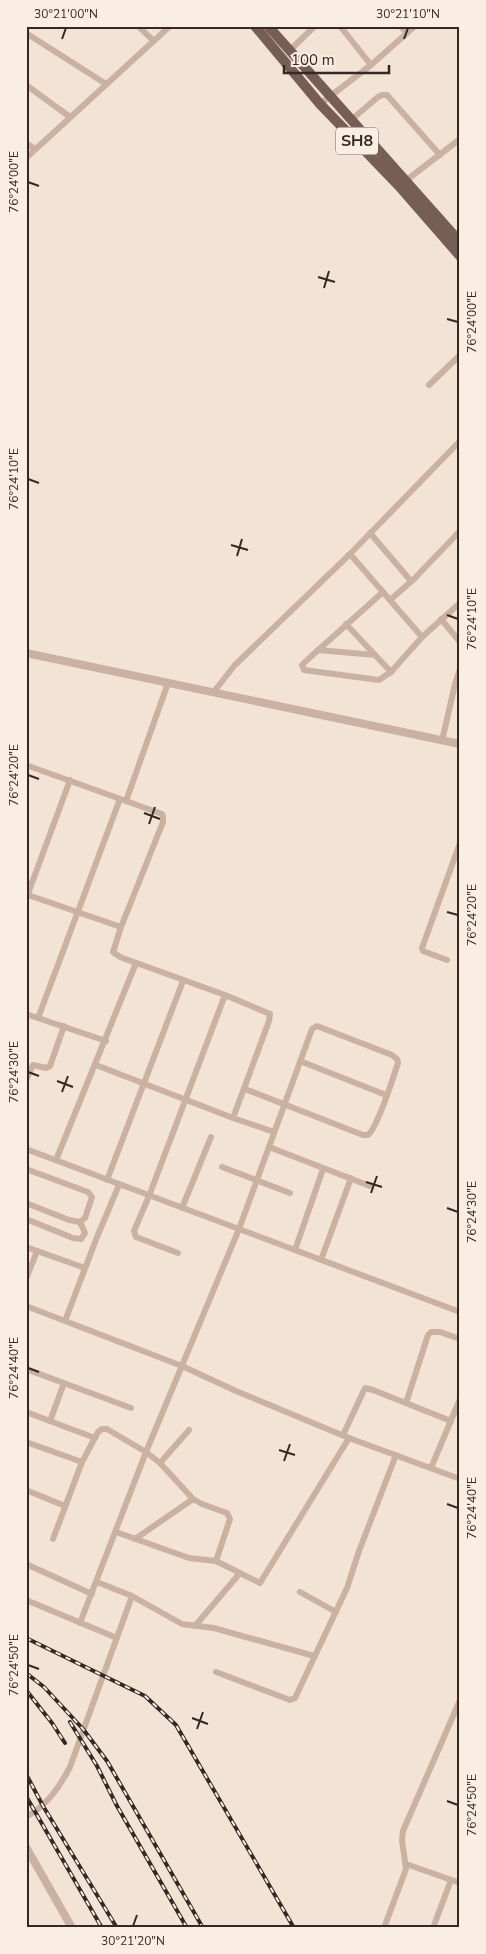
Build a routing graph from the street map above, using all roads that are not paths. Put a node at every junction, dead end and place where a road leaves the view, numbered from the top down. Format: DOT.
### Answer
graph roads {
  1 [pos="138,26"];
  2 [pos="170,26"];
  3 [pos="255,26"];
  4 [pos="268,26"];
  5 [pos="315,26"];
  6 [pos="340,26"];
  7 [pos="400,26"];
  8 [pos="415,26"];
  9 [pos="26,33"];
  10 [pos="407,33"];
  11 [pos="154,41"];
  12 [pos="289,51"];
  13 [pos="371,64"];
  14 [pos="106,84"];
  15 [pos="26,85"];
  16 [pos="330,96"];
  17 [pos="320,104"];
  18 [pos="70,117"];
  19 [pos="352,120"];
  20 [pos="460,139"];
  21 [pos="26,143"];
  22 [pos="35,149"];
  23 [pos="440,154"];
  24 [pos="26,158"];
  25 [pos="402,183"];
  26 [pos="460,242"];
  27 [pos="460,256"];
  28 [pos="460,355"];
  29 [pos="429,386"];
  30 [pos="460,440"];
  31 [pos="370,533"];
  32 [pos="459,533"];
  33 [pos="350,554"];
  34 [pos="411,581"];
  35 [pos="383,592"];
  36 [pos="390,600"];
  37 [pos="460,603"];
  38 [pos="441,619"];
  39 [pos="346,624"];
  40 [pos="422,637"];
  41 [pos="460,642"];
  42 [pos="318,650"];
  43 [pos="26,653"];
  44 [pos="375,655"];
  45 [pos="460,669"];
  46 [pos="391,672"];
  47 [pos="168,683"];
  48 [pos="213,692"];
  49 [pos="442,741"];
  50 [pos="460,744"];
  51 [pos="26,765"];
  52 [pos="70,780"];
  53 [pos="123,800"];
  54 [pos="460,843"];
  55 [pos="457,858"];
  56 [pos="27,897"];
  57 [pos="78,912"];
  58 [pos="120,927"];
  59 [pos="447,960"];
  60 [pos="136,963"];
  61 [pos="183,981"];
  62 [pos="225,995"];
  63 [pos="26,1014"];
  64 [pos="38,1018"];
  65 [pos="64,1026"];
  66 [pos="106,1041"];
  67 [pos="300,1061"];
  68 [pos="96,1065"];
  69 [pos="26,1080"];
  70 [pos="144,1082"];
  71 [pos="246,1089"];
  72 [pos="386,1095"];
  73 [pos="187,1099"];
  74 [pos="285,1104"];
  75 [pos="234,1118"];
  76 [pos="274,1132"];
  77 [pos="211,1137"];
  78 [pos="269,1147"];
  79 [pos="26,1149"];
  80 [pos="56,1160"];
  81 [pos="222,1167"];
  82 [pos="26,1169"];
  83 [pos="323,1169"];
  84 [pos="351,1178"];
  85 [pos="107,1180"];
  86 [pos="257,1180"];
  87 [pos="119,1184"];
  88 [pos="370,1186"];
  89 [pos="290,1193"];
  90 [pos="150,1196"];
  91 [pos="26,1203"];
  92 [pos="182,1208"];
  93 [pos="26,1219"];
  94 [pos="80,1222"];
  95 [pos="239,1230"];
  96 [pos="26,1247"];
  97 [pos="295,1250"];
  98 [pos="37,1251"];
  99 [pos="178,1253"];
  100 [pos="321,1260"];
  101 [pos="85,1268"];
  102 [pos="26,1279"];
  103 [pos="26,1306"];
  104 [pos="460,1312"];
  105 [pos="65,1321"];
  106 [pos="460,1340"];
  107 [pos="182,1366"];
  108 [pos="26,1369"];
  109 [pos="64,1384"];
  110 [pos="460,1398"];
  111 [pos="406,1403"];
  112 [pos="131,1408"];
  113 [pos="26,1412"];
  114 [pos="50,1421"];
  115 [pos="451,1421"];
  116 [pos="189,1430"];
  117 [pos="346,1436"];
  118 [pos="95,1438"];
  119 [pos="26,1442"];
  120 [pos="146,1452"];
  121 [pos="396,1455"];
  122 [pos="82,1462"];
  123 [pos="160,1463"];
  124 [pos="431,1468"];
  125 [pos="460,1479"];
  126 [pos="26,1490"];
  127 [pos="193,1499"];
  128 [pos="65,1506"];
  129 [pos="116,1532"];
  130 [pos="53,1539"];
  131 [pos="135,1539"];
  132 [pos="216,1561"];
  133 [pos="26,1564"];
  134 [pos="240,1574"];
  135 [pos="97,1582"];
  136 [pos="300,1592"];
  137 [pos="92,1594"];
  138 [pos="132,1596"];
  139 [pos="26,1600"];
  140 [pos="336,1612"];
  141 [pos="80,1623"];
  142 [pos="195,1626"];
  143 [pos="117,1638"];
  144 [pos="314,1656"];
  145 [pos="216,1672"];
  146 [pos="460,1700"];
  147 [pos="26,1817"];
  148 [pos="26,1847"];
  149 [pos="406,1864"];
  150 [pos="450,1880"];
  151 [pos="460,1883"];
  152 [pos="72,1928"];
  153 [pos="384,1928"];
  154 [pos="433,1928"];
  1 -- 11 [label="street"];
  2 -- 11 [label="street"];
  3 -- 17 [label="main road, SH8"];
  4 -- 12 [label="main road"];
  5 -- 12 [label="street"];
  6 -- 13 [label="street"];
  7 -- 10 [label="street"];
  8 -- 10 [label="street"];
  9 -- 14 [label="street"];
  10 -- 13 [label="street"];
  11 -- 14 [label="street"];
  12 -- 16 [label="main road"];
  13 -- 16 [label="street"];
  14 -- 18 [label="street"];
  15 -- 18 [label="street"];
  16 -- 17 [label="street"];
  16 -- 19 [label="main road"];
  17 -- 25 [label="main road, SH8"];
  18 -- 22 [label="street"];
  19 -- 23 [label="street"];
  19 -- 25 [label="main road"];
  20 -- 23 [label="street"];
  21 -- 22 [label="street"];
  22 -- 24 [label="street"];
  23 -- 25 [label="street"];
  25 -- 26 [label="main road"];
  25 -- 27 [label="main road, SH8"];
  28 -- 29 [label="street"];
  30 -- 31 [label="street"];
  31 -- 33 [label="street"];
  31 -- 34 [label="street"];
  32 -- 34 [label="street"];
  33 -- 35 [label="street"];
  33 -- 48 [label="street"];
  34 -- 36 [label="street"];
  35 -- 36 [label="street"];
  35 -- 39 [label="street"];
  36 -- 40 [label="street"];
  37 -- 38 [label="street"];
  38 -- 40 [label="street"];
  38 -- 41 [label="street"];
  39 -- 42 [label="street"];
  39 -- 44 [label="street"];
  40 -- 46 [label="street"];
  42 -- 44 [label="street"];
  42 -- 46 [label="street"];
  43 -- 47 [label="street"];
  44 -- 46 [label="street"];
  45 -- 49 [label="street"];
  47 -- 48 [label="street"];
  47 -- 53 [label="street"];
  48 -- 49 [label="street"];
  49 -- 50 [label="street"];
  51 -- 52 [label="street"];
  52 -- 53 [label="street"];
  52 -- 56 [label="street"];
  53 -- 57 [label="street"];
  53 -- 58 [label="street"];
  54 -- 55 [label="street"];
  55 -- 59 [label="street"];
  56 -- 57 [label="street"];
  57 -- 58 [label="street"];
  57 -- 64 [label="street"];
  58 -- 60 [label="street"];
  60 -- 61 [label="street"];
  60 -- 66 [label="street"];
  61 -- 62 [label="street"];
  61 -- 70 [label="street"];
  62 -- 71 [label="street"];
  62 -- 73 [label="street"];
  63 -- 64 [label="street"];
  64 -- 65 [label="street"];
  65 -- 66 [label="street"];
  65 -- 69 [label="street"];
  66 -- 68 [label="street"];
  67 -- 72 [label="street"];
  67 -- 72 [label="street"];
  67 -- 74 [label="street"];
  68 -- 70 [label="street"];
  68 -- 80 [label="street"];
  70 -- 73 [label="street"];
  70 -- 85 [label="street"];
  71 -- 74 [label="street"];
  71 -- 75 [label="street"];
  72 -- 74 [label="street"];
  73 -- 75 [label="street"];
  73 -- 90 [label="street"];
  74 -- 76 [label="street"];
  75 -- 76 [label="street"];
  76 -- 78 [label="street"];
  77 -- 92 [label="street"];
  78 -- 83 [label="street"];
  78 -- 86 [label="street"];
  79 -- 80 [label="street"];
  80 -- 85 [label="street"];
  81 -- 86 [label="street"];
  82 -- 94 [label="street"];
  83 -- 84 [label="street"];
  83 -- 97 [label="street"];
  84 -- 88 [label="street"];
  84 -- 100 [label="street"];
  85 -- 87 [label="street"];
  86 -- 89 [label="street"];
  86 -- 95 [label="street"];
  87 -- 90 [label="street"];
  87 -- 101 [label="street"];
  90 -- 92 [label="street"];
  90 -- 99 [label="street"];
  91 -- 94 [label="street"];
  92 -- 95 [label="street"];
  93 -- 94 [label="street"];
  95 -- 97 [label="street"];
  95 -- 107 [label="street"];
  96 -- 98 [label="street"];
  97 -- 100 [label="street"];
  98 -- 101 [label="street"];
  98 -- 102 [label="street"];
  100 -- 104 [label="street"];
  101 -- 105 [label="street"];
  103 -- 105 [label="street"];
  105 -- 107 [label="street"];
  106 -- 111 [label="street"];
  107 -- 117 [label="street"];
  107 -- 120 [label="street"];
  108 -- 109 [label="street"];
  109 -- 112 [label="street"];
  109 -- 114 [label="street"];
  110 -- 115 [label="street"];
  111 -- 115 [label="street"];
  111 -- 117 [label="street"];
  113 -- 114 [label="street"];
  114 -- 118 [label="street"];
  115 -- 124 [label="street"];
  116 -- 123 [label="street"];
  117 -- 121 [label="street"];
  117 -- 134 [label="street"];
  118 -- 120 [label="street"];
  118 -- 122 [label="street"];
  119 -- 122 [label="street"];
  120 -- 123 [label="street"];
  120 -- 129 [label="street"];
  121 -- 124 [label="street"];
  121 -- 140 [label="street"];
  122 -- 128 [label="street"];
  123 -- 127 [label="street"];
  124 -- 125 [label="street"];
  126 -- 128 [label="street"];
  127 -- 131 [label="street"];
  127 -- 132 [label="street"];
  128 -- 130 [label="street"];
  129 -- 131 [label="street"];
  129 -- 135 [label="street"];
  131 -- 132 [label="street"];
  132 -- 134 [label="street"];
  133 -- 137 [label="street"];
  134 -- 142 [label="street"];
  135 -- 137 [label="street"];
  135 -- 138 [label="street"];
  136 -- 140 [label="street"];
  137 -- 141 [label="street"];
  138 -- 142 [label="street"];
  138 -- 143 [label="street"];
  139 -- 141 [label="street"];
  140 -- 144 [label="street"];
  141 -- 143 [label="street"];
  142 -- 144 [label="street"];
  143 -- 147 [label="street"];
  144 -- 145 [label="street"];
  146 -- 149 [label="street"];
  148 -- 152 [label="street"];
  149 -- 150 [label="street"];
  149 -- 153 [label="street"];
  150 -- 151 [label="street"];
  150 -- 154 [label="street"];
}
